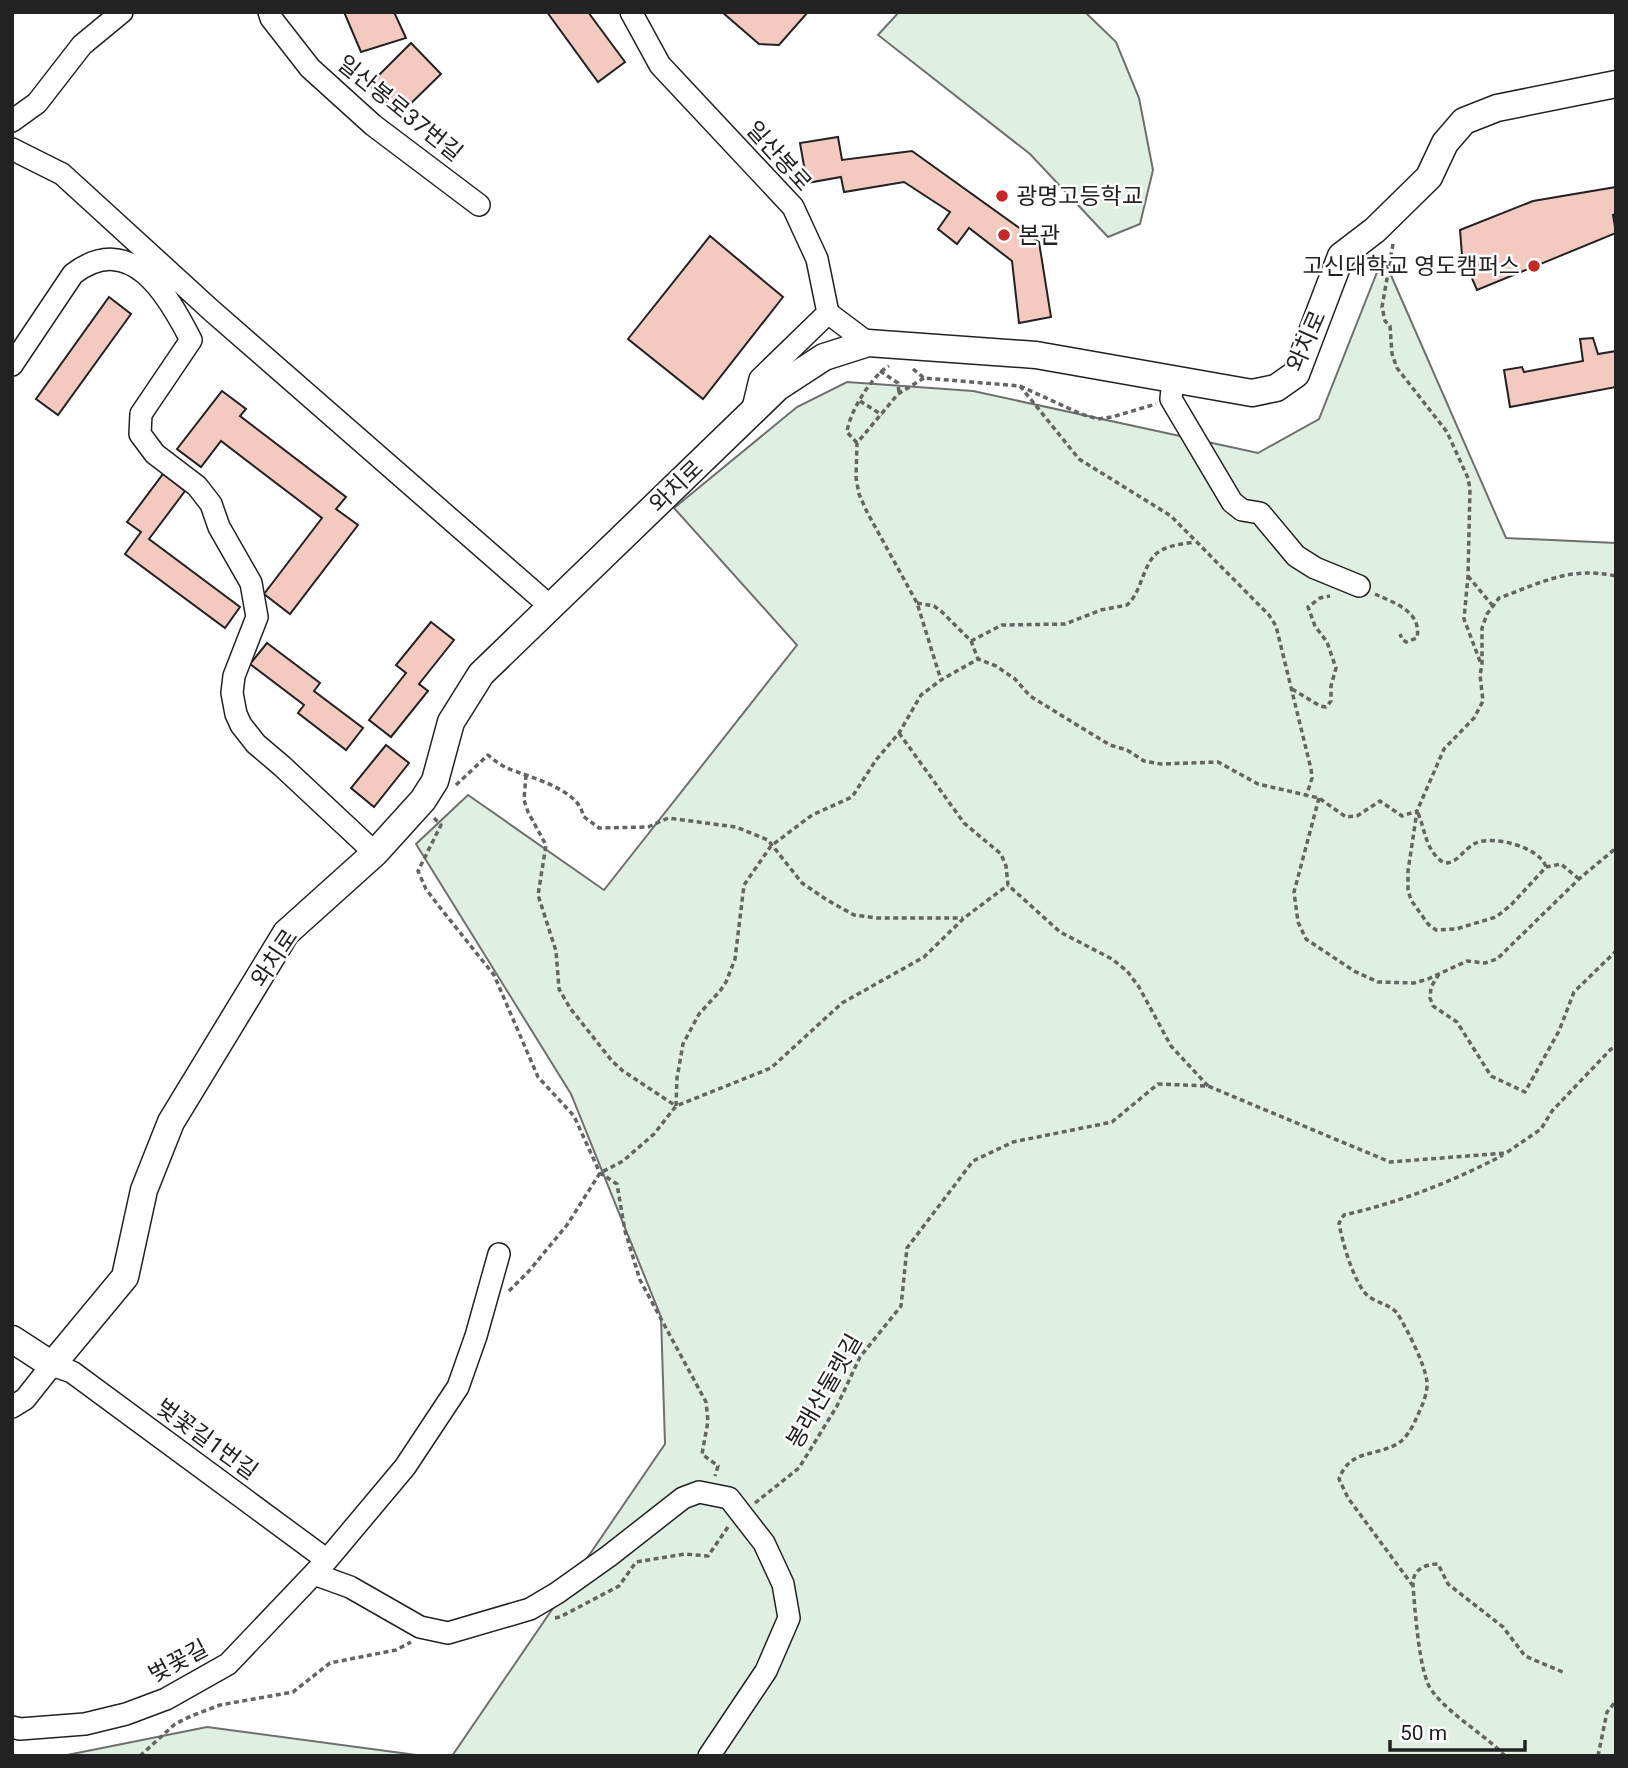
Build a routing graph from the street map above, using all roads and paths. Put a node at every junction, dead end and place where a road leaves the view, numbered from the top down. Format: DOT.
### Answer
graph roads {
  1 [pos="269,12"];
  2 [pos="631,12"];
  3 [pos="116,14"];
  4 [pos="1616,84"];
  5 [pos="12,121"];
  6 [pos="12,149"];
  7 [pos="480,205"];
  8 [pos="1394,211"];
  9 [pos="212,311"];
  10 [pos="828,313"];
  11 [pos="191,340"];
  12 [pos="868,343"];
  13 [pos="12,365"];
  14 [pos="1020,386"];
  15 [pos="1172,389"];
  16 [pos="899,393"];
  17 [pos="860,401"];
  18 [pos="752,412"];
  19 [pos="882,415"];
  20 [pos="858,443"];
  21 [pos="1194,542"];
  22 [pos="1468,576"];
  23 [pos="1616,576"];
  24 [pos="1359,586"];
  25 [pos="917,603"];
  26 [pos="1492,605"];
  27 [pos="551,607"];
  28 [pos="1400,634"];
  29 [pos="971,641"];
  30 [pos="978,659"];
  31 [pos="1482,665"];
  32 [pos="942,680"];
  33 [pos="1290,688"];
  34 [pos="899,733"];
  35 [pos="526,775"];
  36 [pos="435,781"];
  37 [pos="1306,797"];
  38 [pos="1319,798"];
  39 [pos="418,805"];
  40 [pos="1417,811"];
  41 [pos="771,846"];
  42 [pos="1616,848"];
  43 [pos="375,853"];
  44 [pos="1546,867"];
  45 [pos="1579,879"];
  46 [pos="1008,885"];
  47 [pos="964,918"];
  48 [pos="1616,951"];
  49 [pos="1440,973"];
  50 [pos="1616,1047"];
  51 [pos="1208,1086"];
  52 [pos="676,1106"];
  53 [pos="1506,1153"];
  54 [pos="600,1173"];
  55 [pos="499,1254"];
  56 [pos="482,1314"];
  57 [pos="12,1339"];
  58 [pos="52,1365"];
  59 [pos="12,1407"];
  60 [pos="706,1493"];
  61 [pos="741,1514"];
  62 [pos="321,1567"];
  63 [pos="1413,1586"];
  64 [pos="551,1618"];
  65 [pos="434,1630"];
  66 [pos="1565,1673"];
  67 [pos="1616,1701"];
  68 [pos="12,1727"];
  69 [pos="140,1756"];
  70 [pos="709,1756"];
  71 [pos="1505,1756"];
  72 [pos="1598,1756"];
  1 -- 7 [label="street, 일산봉로37번길"];
  2 -- 10 [label="street, 일산봉로"];
  3 -- 5 [label="street"];
  4 -- 8 [label="main road, 와치로"];
  6 -- 9 [label="street"];
  8 -- 15 [label="main road, 와치로"];
  8 -- 22 [label="path"];
  9 -- 11 [label="street"];
  9 -- 27 [label="street"];
  10 -- 12 [label="street"];
  10 -- 18 [label="street"];
  11 -- 13 [label="street"];
  11 -- 43 [label="street"];
  12 -- 15 [label="main road, 와치로"];
  12 -- 18 [label="main road, 와치로"];
  14 -- 15 [label="path"];
  14 -- 16 [label="path"];
  14 -- 21 [label="path"];
  15 -- 24 [label="street"];
  16 -- 17 [label="path"];
  16 -- 19 [label="path"];
  17 -- 19 [label="path"];
  17 -- 20 [label="path"];
  18 -- 27 [label="main road, 와치로"];
  19 -- 20 [label="path"];
  20 -- 25 [label="path"];
  21 -- 29 [label="path"];
  21 -- 33 [label="path"];
  22 -- 26 [label="path"];
  22 -- 31 [label="path"];
  23 -- 26 [label="path"];
  24 -- 28 [label="path"];
  24 -- 33 [label="path"];
  25 -- 29 [label="path"];
  25 -- 32 [label="path"];
  26 -- 31 [label="path"];
  27 -- 36 [label="main road, 와치로"];
  29 -- 30 [label="path"];
  30 -- 32 [label="path"];
  30 -- 37 [label="path"];
  31 -- 40 [label="path"];
  32 -- 34 [label="path"];
  33 -- 37 [label="path"];
  34 -- 41 [label="path"];
  34 -- 46 [label="path"];
  35 -- 36 [label="path"];
  35 -- 41 [label="path"];
  35 -- 52 [label="path"];
  36 -- 39 [label="main road, 와치로"];
  37 -- 38 [label="path"];
  38 -- 40 [label="path"];
  38 -- 49 [label="path"];
  39 -- 43 [label="main road, 와치로"];
  39 -- 54 [label="path"];
  40 -- 44 [label="path"];
  40 -- 44 [label="path"];
  41 -- 47 [label="path"];
  41 -- 52 [label="path"];
  42 -- 45 [label="path"];
  43 -- 58 [label="main road, 와치로"];
  44 -- 45 [label="path"];
  45 -- 49 [label="path"];
  46 -- 47 [label="path"];
  46 -- 51 [label="path"];
  47 -- 52 [label="path"];
  48 -- 49 [label="path"];
  50 -- 53 [label="path"];
  51 -- 53 [label="path, 봉래산둘렛길"];
  51 -- 61 [label="path, 봉래산둘렛길"];
  52 -- 54 [label="path"];
  53 -- 63 [label="path"];
  54 -- 56 [label="path"];
  54 -- 60 [label="path"];
  55 -- 56 [label="street, 벚꽃길"];
  56 -- 62 [label="street, 벚꽃길"];
  57 -- 58 [label="main road"];
  58 -- 59 [label="street"];
  58 -- 62 [label="street, 벚꽃길1번길"];
  60 -- 61 [label="street"];
  60 -- 65 [label="street"];
  61 -- 64 [label="path, 봉래산둘렛길"];
  61 -- 70 [label="street"];
  62 -- 65 [label="street, 벚꽃길1번길"];
  62 -- 68 [label="street, 벚꽃길"];
  63 -- 66 [label="path"];
  63 -- 71 [label="path"];
  65 -- 69 [label="path"];
  67 -- 72 [label="path"];
}
